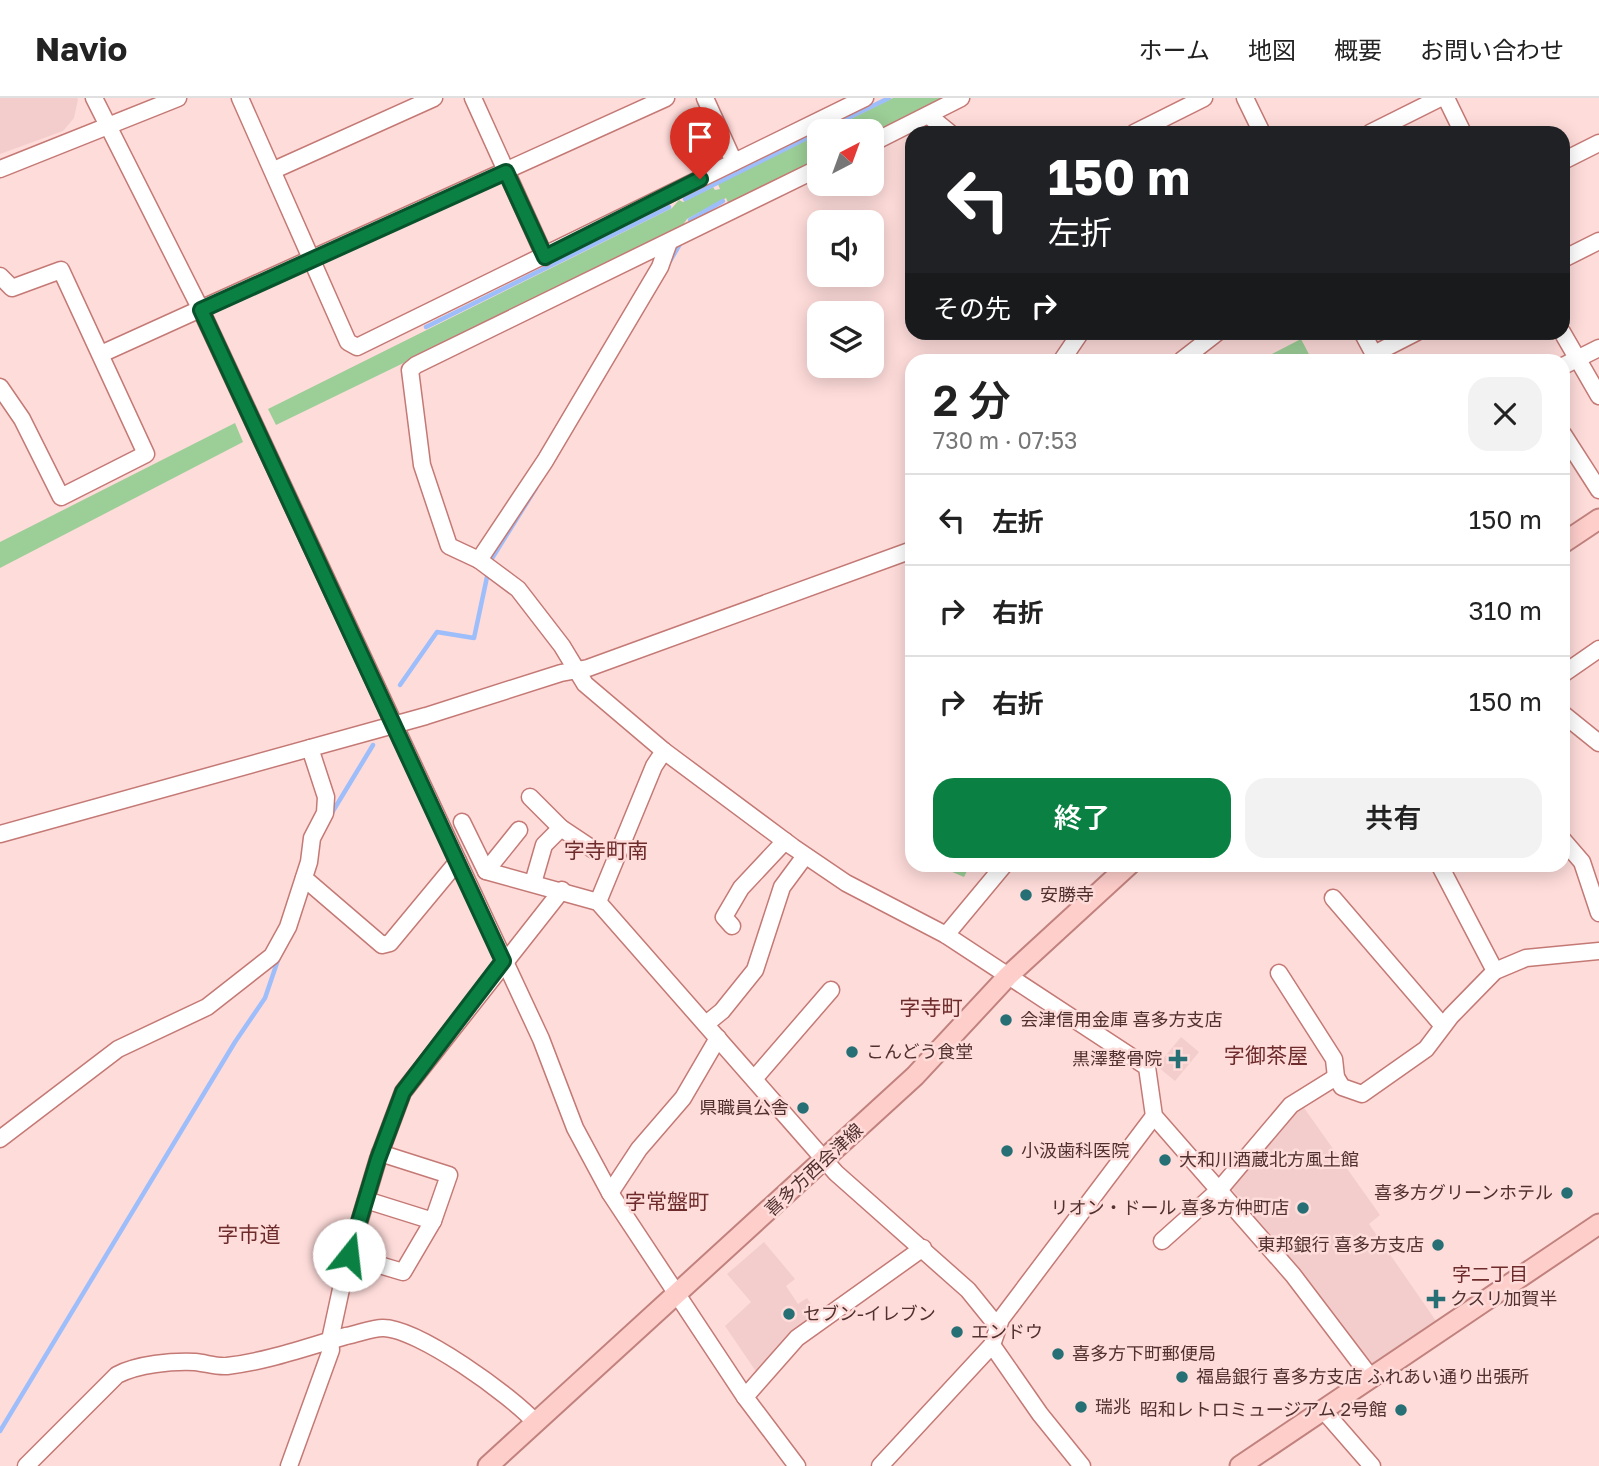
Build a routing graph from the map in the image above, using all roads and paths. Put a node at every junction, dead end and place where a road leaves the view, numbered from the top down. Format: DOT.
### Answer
graph roads {
  1 [pos="94,98"];
  2 [pos="178,98"];
  3 [pos="240,98"];
  4 [pos="434,98"];
  5 [pos="473,98"];
  6 [pos="666,98"];
  7 [pos="705,98"];
  8 [pos="827,98"];
  9 [pos="865,98"];
  10 [pos="961,98"];
  11 [pos="1204,98"];
  12 [pos="1245,98"];
  13 [pos="1440,98"];
  14 [pos="1446,98"];
  15 [pos="833,114"];
  16 [pos="928,116"];
  17 [pos="907,126"];
  18 [pos="941,126"];
  19 [pos="1147,126"];
  20 [pos="1259,126"];
  21 [pos="1384,126"];
  22 [pos="1460,126"];
  23 [pos="109,127"];
  24 [pos="905,127"];
  25 [pos="884,137"];
  26 [pos="1599,143"];
  27 [pos="1570,158"];
  28 [pos="734,162"];
  29 [pos="0,169"];
  30 [pos="274,170"];
  31 [pos="506,172"];
  32 [pos="807,174"];
  33 [pos="1599,241"];
  34 [pos="669,242"];
  35 [pos="1570,256"];
  36 [pos="545,257"];
  37 [pos="312,259"];
  38 [pos="0,276"];
  39 [pos="6,291"];
  40 [pos="201,310"];
  41 [pos="1208,340"];
  42 [pos="1404,340"];
  43 [pos="1599,348"];
  44 [pos="101,354"];
  45 [pos="1190,354"];
  46 [pos="1380,354"];
  47 [pos="1570,363"];
  48 [pos="0,387"];
  49 [pos="1599,396"];
  50 [pos="1570,445"];
  51 [pos="1599,489"];
  52 [pos="1599,519"];
  53 [pos="1570,538"];
  54 [pos="905,554"];
  55 [pos="479,560"];
  56 [pos="1599,649"];
  57 [pos="1570,669"];
  58 [pos="575,672"];
  59 [pos="1570,719"];
  60 [pos="394,723"];
  61 [pos="1599,743"];
  62 [pos="310,748"];
  63 [pos="664,751"];
  64 [pos="530,797"];
  65 [pos="462,822"];
  66 [pos="561,828"];
  67 [pos="519,830"];
  68 [pos="0,834"];
  69 [pos="785,841"];
  70 [pos="1570,847"];
  71 [pos="594,850"];
  72 [pos="805,856"];
  73 [pos="458,861"];
  74 [pos="486,871"];
  75 [pos="998,872"];
  76 [pos="1121,872"];
  77 [pos="1443,872"];
  78 [pos="304,878"];
  79 [pos="533,883"];
  80 [pos="562,890"];
  81 [pos="1333,898"];
  82 [pos="598,902"];
  83 [pos="1599,913"];
  84 [pos="732,926"];
  85 [pos="946,935"];
  86 [pos="1599,951"];
  87 [pos="503,961"];
  88 [pos="1495,971"];
  89 [pos="1279,972"];
  90 [pos="1008,976"];
  91 [pos="831,990"];
  92 [pos="706,1024"];
  93 [pos="1443,1026"];
  94 [pos="718,1038"];
  95 [pos="1335,1076"];
  96 [pos="754,1080"];
  97 [pos="1154,1116"];
  98 [pos="0,1139"];
  99 [pos="380,1153"];
  100 [pos="825,1159"];
  101 [pos="1219,1190"];
  102 [pos="610,1193"];
  103 [pos="366,1200"];
  104 [pos="433,1221"];
  105 [pos="1599,1224"];
  106 [pos="1162,1241"];
  107 [pos="923,1248"];
  108 [pos="349,1255"];
  109 [pos="678,1295"];
  110 [pos="1000,1323"];
  111 [pos="330,1340"];
  112 [pos="992,1345"];
  113 [pos="1372,1378"];
  114 [pos="745,1397"];
  115 [pos="1324,1411"];
  116 [pos="536,1423"];
  117 [pos="26,1466"];
  118 [pos="289,1466"];
  119 [pos="488,1466"];
  120 [pos="797,1466"];
  121 [pos="880,1466"];
  122 [pos="1082,1466"];
  123 [pos="1240,1466"];
  124 [pos="1372,1466"];
  1 -- 23 [label="street"];
  2 -- 23 [label="street"];
  3 -- 30 [label="street"];
  4 -- 30 [label="street"];
  5 -- 31 [label="street"];
  6 -- 31 [label="street"];
  7 -- 28 [label="street"];
  8 -- 15 [label="street"];
  9 -- 15 [label="street"];
  10 -- 16 [label="street"];
  11 -- 19 [label="street"];
  12 -- 20 [label="street"];
  13 -- 21 [label="street"];
  14 -- 22 [label="street"];
  15 -- 28 [label="street"];
  16 -- 17 [label="street"];
  16 -- 18 [label="street"];
  23 -- 29 [label="street"];
  23 -- 40 [label="street"];
  24 -- 25 [label="street"];
  26 -- 27 [label="street"];
  28 -- 36 [label="street"];
  30 -- 37 [label="street"];
  31 -- 36 [label="street"];
  31 -- 37 [label="street"];
  32 -- 34 [label="street"];
  33 -- 35 [label="street"];
  34 -- 55 [label="street"];
  34 -- 55 [label="street"];
  36 -- 37 [label="street"];
  37 -- 40 [label="street"];
  38 -- 39 [label="street"];
  39 -- 44 [label="street"];
  40 -- 44 [label="street"];
  40 -- 60 [label="street"];
  41 -- 45 [label="street"];
  42 -- 46 [label="street"];
  43 -- 47 [label="street"];
  44 -- 48 [label="street"];
  47 -- 49 [label="street"];
  50 -- 51 [label="street"];
  52 -- 53 [label="main road"];
  54 -- 58 [label="street"];
  55 -- 58 [label="street"];
  56 -- 57 [label="street"];
  58 -- 60 [label="street"];
  58 -- 63 [label="street"];
  59 -- 61 [label="street"];
  60 -- 62 [label="street"];
  60 -- 73 [label="street"];
  62 -- 68 [label="street"];
  62 -- 78 [label="street"];
  63 -- 69 [label="street"];
  63 -- 82 [label="street"];
  64 -- 66 [label="street"];
  65 -- 74 [label="street"];
  66 -- 71 [label="street"];
  66 -- 79 [label="street"];
  67 -- 74 [label="street"];
  69 -- 72 [label="street"];
  69 -- 84 [label="street"];
  70 -- 83 [label="street"];
  72 -- 85 [label="street"];
  72 -- 92 [label="street"];
  73 -- 78 [label="street"];
  73 -- 87 [label="street"];
  74 -- 79 [label="street"];
  75 -- 85 [label="street"];
  76 -- 90 [label="main road, 喜多方西会津線"];
  77 -- 88 [label="street"];
  78 -- 98 [label="street"];
  79 -- 80 [label="street"];
  80 -- 82 [label="street"];
  80 -- 87 [label="street"];
  81 -- 93 [label="street"];
  82 -- 92 [label="street"];
  85 -- 90 [label="street"];
  86 -- 88 [label="street"];
  87 -- 99 [label="street"];
  87 -- 102 [label="street"];
  88 -- 93 [label="street"];
  89 -- 95 [label="street"];
  90 -- 97 [label="street"];
  90 -- 100 [label="main road, 喜多方西会津線"];
  91 -- 96 [label="street"];
  92 -- 94 [label="street"];
  93 -- 95 [label="street"];
  94 -- 96 [label="street"];
  94 -- 102 [label="street"];
  95 -- 101 [label="street"];
  96 -- 100 [label="street"];
  97 -- 101 [label="street"];
  97 -- 110 [label="street"];
  99 -- 103 [label="street"];
  99 -- 104 [label="street"];
  100 -- 107 [label="street"];
  100 -- 109 [label="main road, 喜多方西会津線"];
  101 -- 106 [label="street"];
  101 -- 113 [label="street"];
  102 -- 109 [label="street"];
  103 -- 104 [label="street"];
  103 -- 108 [label="street"];
  104 -- 108 [label="street"];
  105 -- 113 [label="main road"];
  107 -- 110 [label="street"];
  107 -- 114 [label="street"];
  108 -- 111 [label="street"];
  109 -- 114 [label="street"];
  109 -- 116 [label="main road, 喜多方西会津線"];
  110 -- 112 [label="street"];
  111 -- 116 [label="street"];
  111 -- 117 [label="street"];
  111 -- 118 [label="street"];
  112 -- 121 [label="street"];
  112 -- 122 [label="street"];
  113 -- 115 [label="main road"];
  114 -- 120 [label="street"];
  115 -- 123 [label="main road"];
  115 -- 124 [label="street"];
  116 -- 119 [label="main road, 喜多方西会津線"];
}
